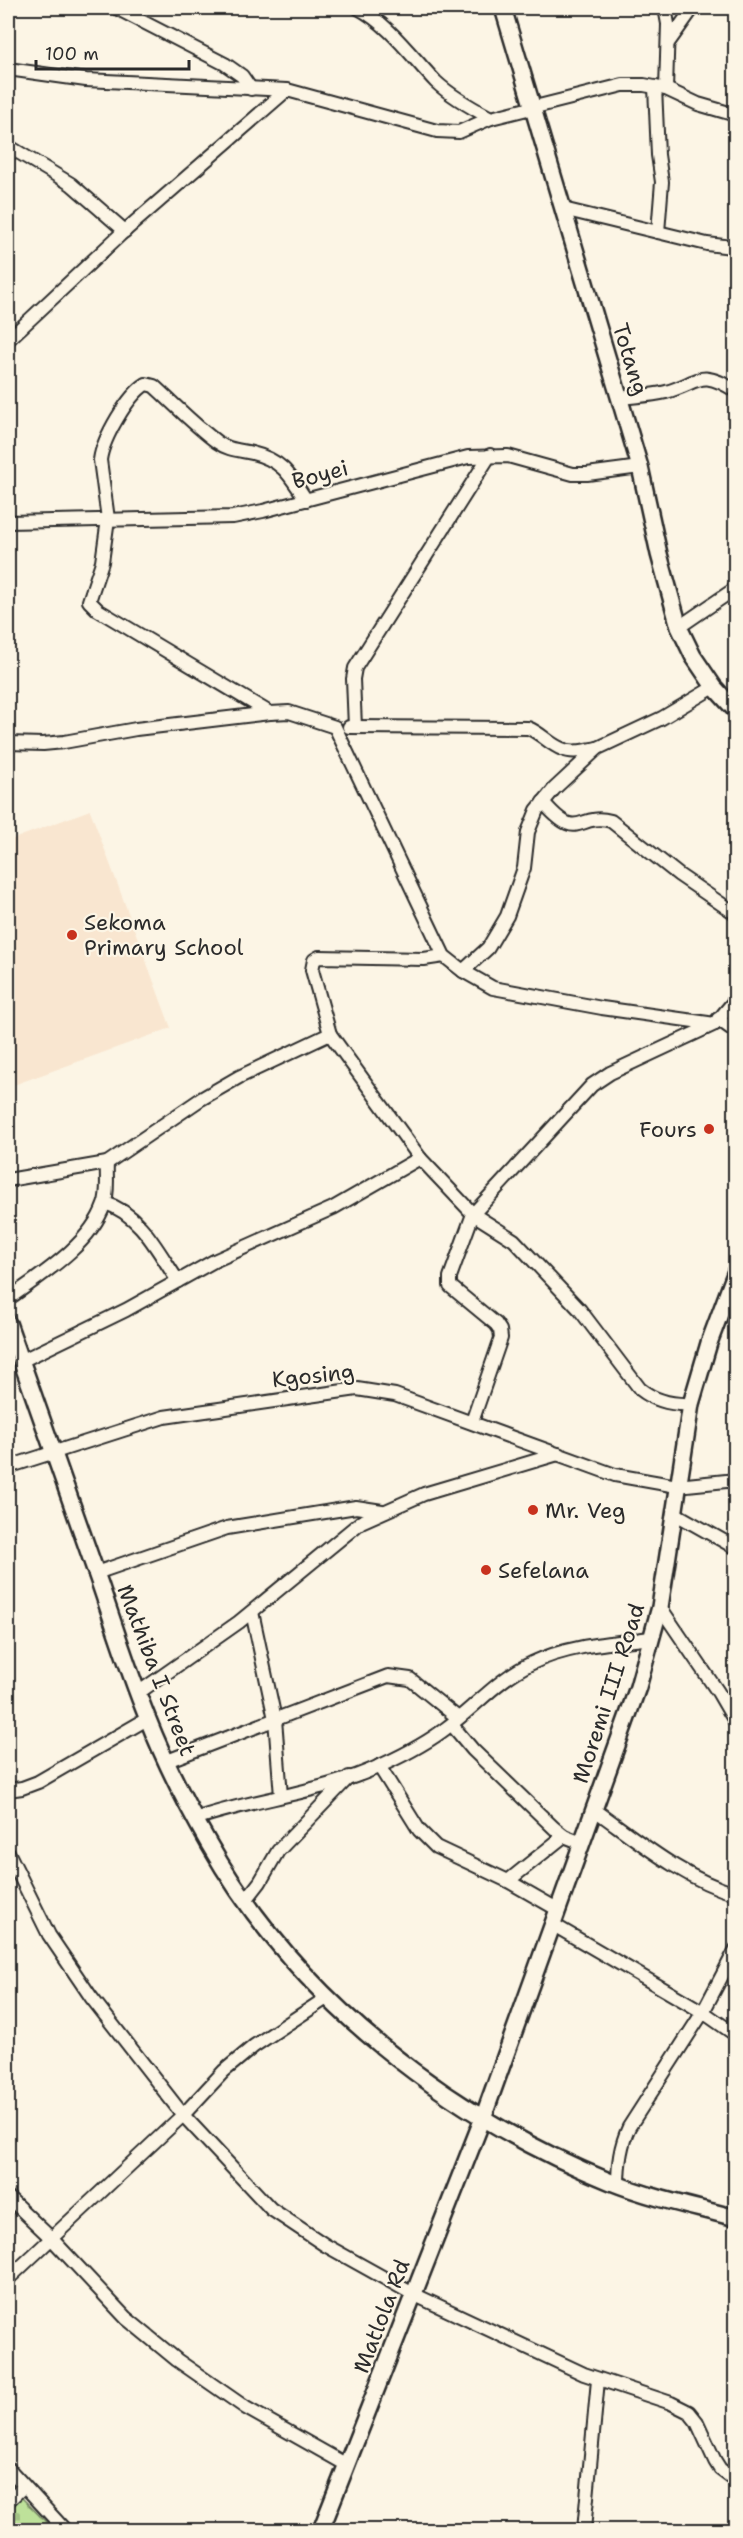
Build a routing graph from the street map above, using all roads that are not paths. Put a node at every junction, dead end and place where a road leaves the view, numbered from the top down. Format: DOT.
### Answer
graph roads {
  1 [pos="116,8"];
  2 [pos="358,8"];
  3 [pos="503,8"];
  4 [pos="665,8"];
  5 [pos="693,8"];
  6 [pos="667,44"];
  7 [pos="8,69"];
  8 [pos="660,88"];
  9 [pos="251,89"];
  10 [pos="287,90"];
  11 [pos="532,108"];
  12 [pos="735,115"];
  13 [pos="491,117"];
  14 [pos="8,146"];
  15 [pos="563,209"];
  16 [pos="125,231"];
  17 [pos="658,232"];
  18 [pos="734,245"];
  19 [pos="8,340"];
  20 [pos="735,391"];
  21 [pos="619,398"];
  22 [pos="490,455"];
  23 [pos="640,466"];
  24 [pos="306,500"];
  25 [pos="108,519"];
  26 [pos="9,520"];
  27 [pos="735,588"];
  28 [pos="679,627"];
  29 [pos="714,687"];
  30 [pos="735,711"];
  31 [pos="270,712"];
  32 [pos="335,727"];
  33 [pos="355,727"];
  34 [pos="8,743"];
  35 [pos="598,748"];
  36 [pos="543,802"];
  37 [pos="735,914"];
  38 [pos="444,956"];
  39 [pos="462,971"];
  40 [pos="735,999"];
  41 [pos="717,1022"];
  42 [pos="735,1032"];
  43 [pos="330,1034"];
  44 [pos="420,1158"];
  45 [pos="107,1163"];
  46 [pos="8,1180"];
  47 [pos="105,1203"];
  48 [pos="473,1214"];
  49 [pos="735,1270"];
  50 [pos="178,1281"];
  51 [pos="8,1299"];
  52 [pos="8,1323"];
  53 [pos="21,1361"];
  54 [pos="691,1404"];
  55 [pos="472,1422"];
  56 [pos="53,1451"];
  57 [pos="558,1454"];
  58 [pos="8,1467"];
  59 [pos="735,1480"];
  60 [pos="677,1486"];
  61 [pos="382,1511"];
  62 [pos="674,1513"];
  63 [pos="735,1548"];
  64 [pos="96,1573"];
  65 [pos="660,1607"];
  66 [pos="252,1612"];
  67 [pos="651,1638"];
  68 [pos="138,1693"];
  69 [pos="147,1719"];
  70 [pos="275,1719"];
  71 [pos="455,1722"];
  72 [pos="735,1723"];
  73 [pos="167,1761"];
  74 [pos="379,1766"];
  75 [pos="350,1777"];
  76 [pos="8,1790"];
  77 [pos="281,1796"];
  78 [pos="595,1810"];
  79 [pos="195,1819"];
  80 [pos="564,1836"];
  81 [pos="582,1843"];
  82 [pos="8,1852"];
  83 [pos="508,1881"];
  84 [pos="735,1894"];
  85 [pos="246,1900"];
  86 [pos="557,1909"];
  87 [pos="552,1924"];
  88 [pos="735,1949"];
  89 [pos="328,1997"];
  90 [pos="704,2012"];
  91 [pos="735,2035"];
  92 [pos="183,2115"];
  93 [pos="483,2118"];
  94 [pos="618,2185"];
  95 [pos="8,2197"];
  96 [pos="735,2218"];
  97 [pos="51,2238"];
  98 [pos="8,2279"];
  99 [pos="413,2294"];
  100 [pos="598,2380"];
  101 [pos="347,2465"];
  102 [pos="8,2468"];
  103 [pos="735,2481"];
  104 [pos="23,2487"];
  105 [pos="8,2501"];
  106 [pos="65,2530"];
  107 [pos="321,2530"];
  108 [pos="584,2530"];
  1 -- 9 [label="street"];
  2 -- 13 [label="street"];
  3 -- 11 [label="street, Totang"];
  4 -- 6 [label="street"];
  5 -- 6 [label="street"];
  6 -- 8 [label="street"];
  7 -- 9 [label="street"];
  8 -- 11 [label="street"];
  8 -- 12 [label="street"];
  8 -- 17 [label="street"];
  9 -- 10 [label="street"];
  10 -- 13 [label="street"];
  10 -- 16 [label="street"];
  11 -- 13 [label="street"];
  11 -- 15 [label="street, Totang"];
  14 -- 16 [label="street"];
  15 -- 17 [label="street"];
  15 -- 21 [label="street, Totang"];
  16 -- 19 [label="street"];
  17 -- 18 [label="street"];
  20 -- 21 [label="street"];
  21 -- 23 [label="street, Totang"];
  22 -- 23 [label="street, Boyei"];
  22 -- 24 [label="street, Boyei"];
  22 -- 33 [label="street"];
  23 -- 28 [label="street, Totang"];
  24 -- 25 [label="street, Boyei"];
  24 -- 25 [label="street"];
  25 -- 26 [label="street, Boyei"];
  25 -- 31 [label="street"];
  27 -- 28 [label="street"];
  28 -- 29 [label="street, Totang"];
  29 -- 30 [label="street, Totang"];
  29 -- 35 [label="street"];
  31 -- 32 [label="street"];
  31 -- 34 [label="street"];
  32 -- 33 [label="street"];
  32 -- 38 [label="street"];
  33 -- 35 [label="street"];
  35 -- 36 [label="street"];
  36 -- 37 [label="street"];
  36 -- 39 [label="street"];
  38 -- 39 [label="street"];
  38 -- 43 [label="street"];
  39 -- 41 [label="street"];
  40 -- 41 [label="street"];
  41 -- 42 [label="street"];
  41 -- 48 [label="street"];
  43 -- 44 [label="street"];
  43 -- 45 [label="street"];
  44 -- 48 [label="street"];
  44 -- 50 [label="street"];
  45 -- 46 [label="street"];
  45 -- 47 [label="street"];
  47 -- 50 [label="street"];
  47 -- 51 [label="street"];
  48 -- 54 [label="street"];
  48 -- 55 [label="street"];
  49 -- 54 [label="street, Moremi III Road"];
  50 -- 53 [label="street"];
  52 -- 53 [label="street, Mathiba I Street"];
  53 -- 56 [label="street, Mathiba I Street"];
  54 -- 60 [label="street, Moremi III Road"];
  55 -- 56 [label="street, Kgosing"];
  55 -- 57 [label="street, Kgosing"];
  56 -- 58 [label="street, Kgosing"];
  56 -- 64 [label="street, Mathiba I Street"];
  57 -- 60 [label="street, Kgosing"];
  57 -- 61 [label="street"];
  59 -- 60 [label="street, Kgosing"];
  60 -- 62 [label="street, Moremi III Road"];
  61 -- 64 [label="street"];
  61 -- 66 [label="street"];
  62 -- 63 [label="street"];
  62 -- 65 [label="street, Moremi III Road"];
  64 -- 68 [label="street, Mathiba I Street"];
  65 -- 67 [label="street, Moremi III Road"];
  65 -- 72 [label="street"];
  66 -- 68 [label="street"];
  66 -- 70 [label="street"];
  67 -- 71 [label="street"];
  67 -- 78 [label="street, Moremi III Road"];
  68 -- 69 [label="street, Mathiba I Street"];
  69 -- 73 [label="street, Mathiba I Street"];
  69 -- 76 [label="street"];
  70 -- 71 [label="street"];
  70 -- 73 [label="street"];
  70 -- 77 [label="street"];
  71 -- 74 [label="street"];
  71 -- 80 [label="street"];
  73 -- 79 [label="street, Mathiba I Street"];
  74 -- 75 [label="street"];
  74 -- 83 [label="street"];
  75 -- 77 [label="street"];
  75 -- 85 [label="street"];
  77 -- 79 [label="street"];
  78 -- 81 [label="street, Moremi III Road"];
  78 -- 84 [label="street"];
  79 -- 85 [label="street, Mathiba I Street"];
  80 -- 81 [label="street"];
  80 -- 83 [label="street"];
  81 -- 86 [label="street, Moremi III Road"];
  82 -- 92 [label="street"];
  83 -- 86 [label="street"];
  85 -- 89 [label="street, Mathiba I Street"];
  86 -- 87 [label="street, Moremi III Road"];
  87 -- 90 [label="street"];
  87 -- 93 [label="street, Moremi III Road"];
  88 -- 90 [label="street"];
  89 -- 92 [label="street"];
  89 -- 93 [label="street, Mathiba I Street"];
  90 -- 91 [label="street"];
  90 -- 94 [label="street"];
  92 -- 97 [label="street"];
  92 -- 99 [label="street"];
  93 -- 94 [label="street, Mathiba I Street"];
  93 -- 99 [label="street, Matlola Rd"];
  94 -- 96 [label="street, Mathiba I Street"];
  95 -- 97 [label="street"];
  97 -- 98 [label="street"];
  97 -- 101 [label="street"];
  99 -- 100 [label="street"];
  99 -- 101 [label="street, Matlola Rd"];
  100 -- 103 [label="street"];
  100 -- 108 [label="street"];
  101 -- 107 [label="street, Matlola Rd"];
  102 -- 104 [label="street"];
  104 -- 105 [label="street"];
  104 -- 106 [label="street"];
}
